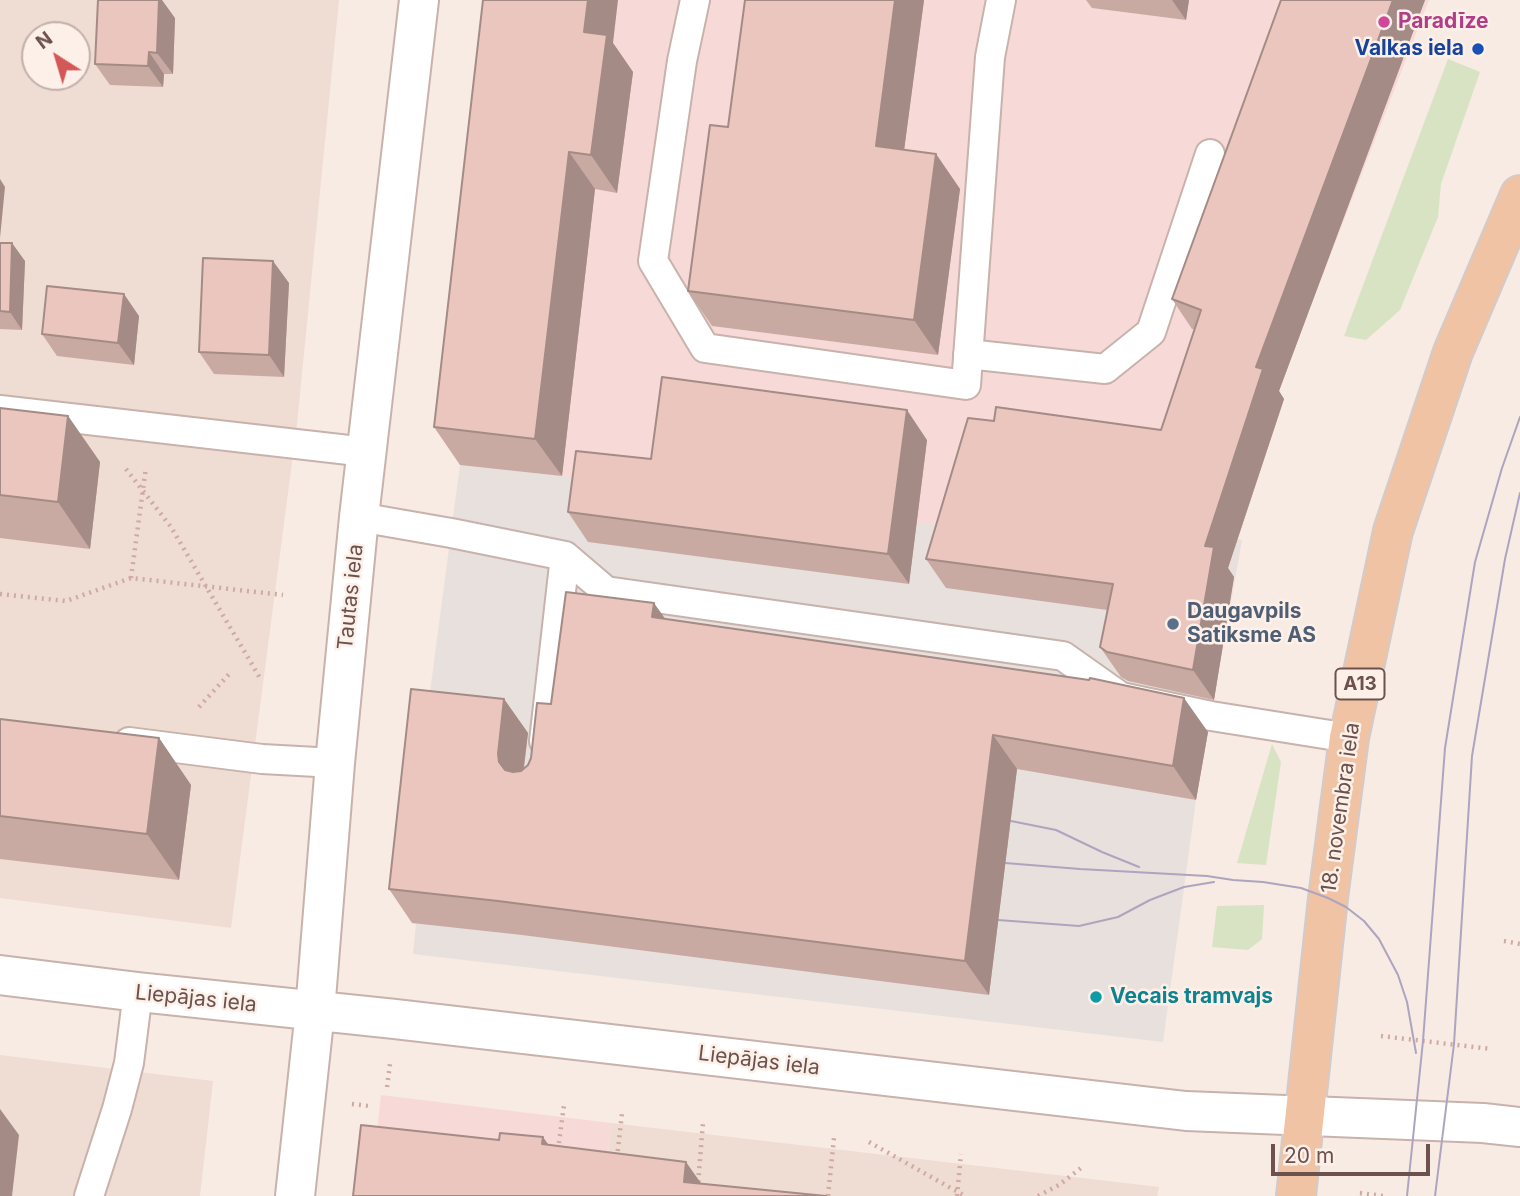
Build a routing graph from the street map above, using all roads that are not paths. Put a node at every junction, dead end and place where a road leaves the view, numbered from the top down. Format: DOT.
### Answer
graph roads {
  1 [pos="419,0"];
  2 [pos="695,0"];
  3 [pos="1001,0"];
  4 [pos="1210,154"];
  5 [pos="1520,195"];
  6 [pos="968,354"];
  7 [pos="0,410"];
  8 [pos="366,452"];
  9 [pos="359,517"];
  10 [pos="565,556"];
  11 [pos="1349,738"];
  12 [pos="109,740"];
  13 [pos="335,763"];
  14 [pos="542,763"];
  15 [pos="0,975"];
  16 [pos="138,992"];
  17 [pos="315,1011"];
  18 [pos="1304,1117"];
  19 [pos="1520,1127"];
  20 [pos="89,1196"];
  21 [pos="295,1196"];
  22 [pos="1296,1196"];
  1 -- 8 [label="street, Tautas iela"];
  2 -- 6 [label="lane"];
  3 -- 6 [label="lane"];
  4 -- 6 [label="lane"];
  5 -- 11 [label="main road, 18. novembra iela / A13"];
  7 -- 8 [label="lane"];
  8 -- 9 [label="street, Tautas iela"];
  9 -- 10 [label="lane"];
  9 -- 13 [label="street, Tautas iela"];
  10 -- 11 [label="lane"];
  10 -- 14 [label="lane"];
  11 -- 18 [label="main road, 18. novembra iela / A13"];
  12 -- 13 [label="lane"];
  13 -- 17 [label="street, Tautas iela"];
  15 -- 16 [label="street, Liepājas iela"];
  16 -- 17 [label="street, Liepājas iela"];
  16 -- 20 [label="lane"];
  17 -- 18 [label="street, Liepājas iela"];
  17 -- 21 [label="street, Tautas iela"];
  18 -- 19 [label="street, Liepājas iela"];
  18 -- 22 [label="main road, 18. novembra iela / A13"];
}
